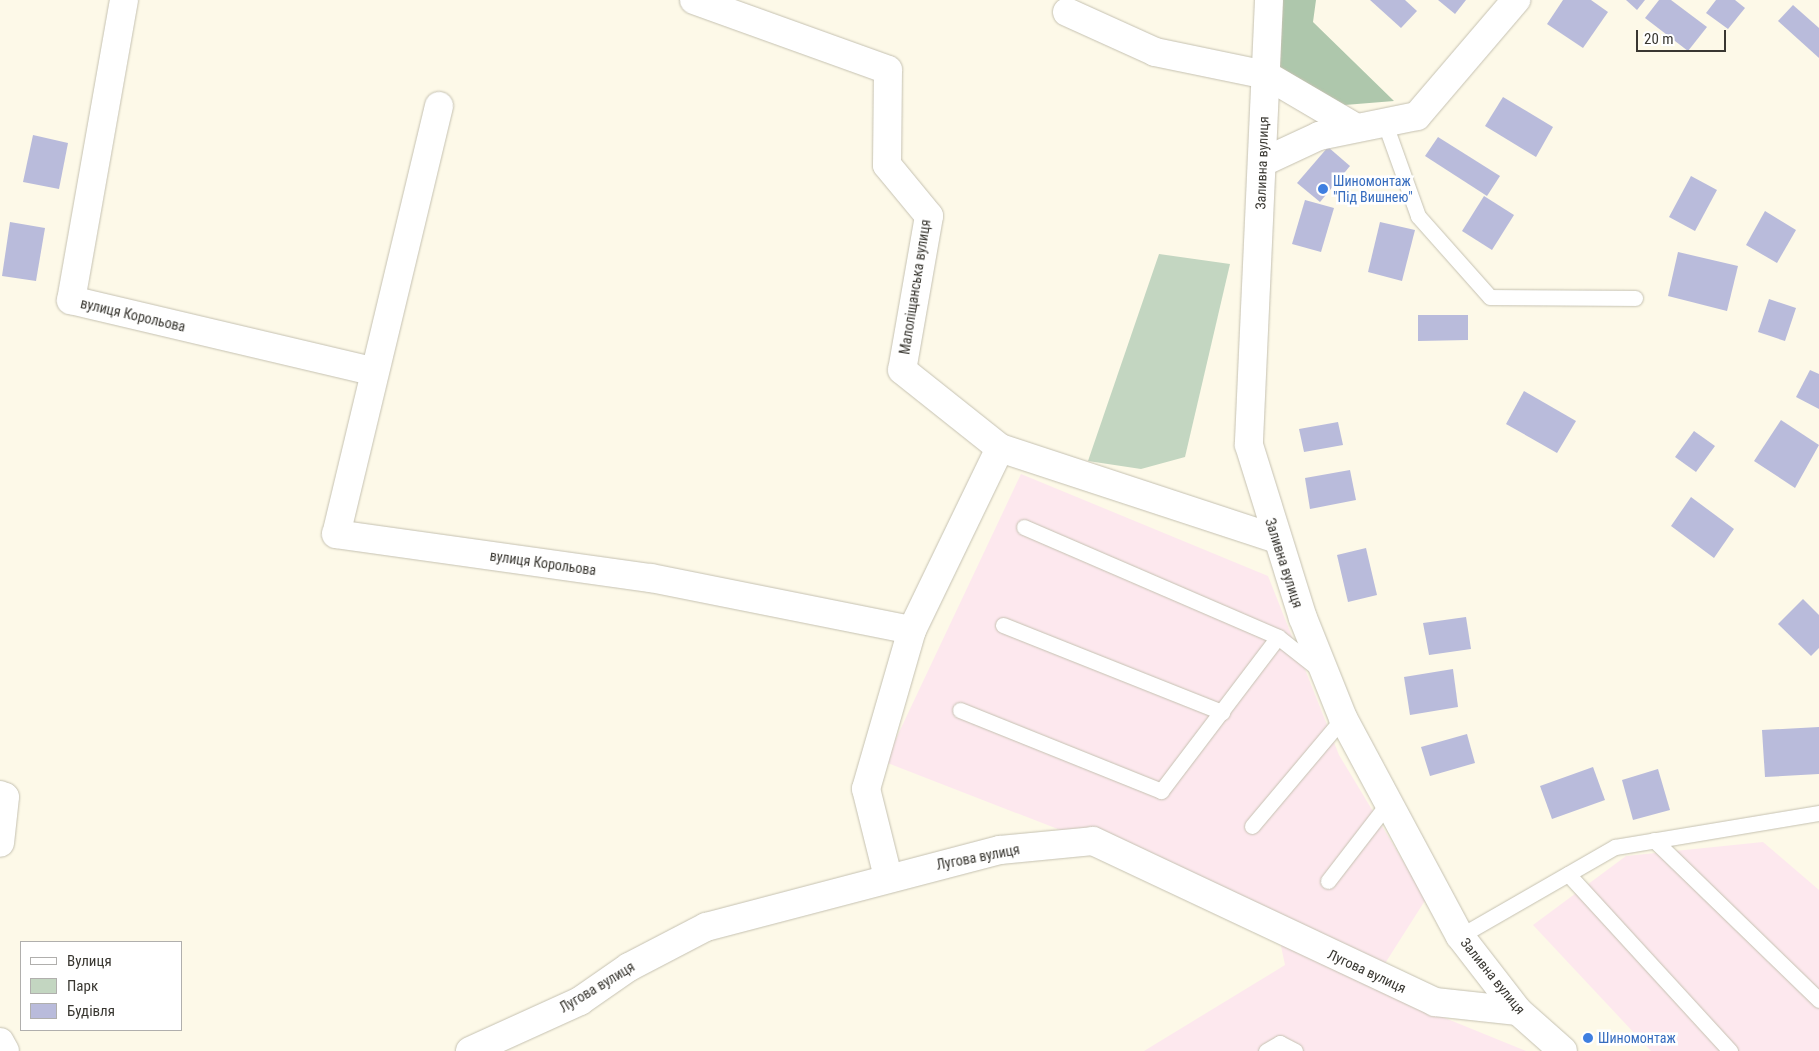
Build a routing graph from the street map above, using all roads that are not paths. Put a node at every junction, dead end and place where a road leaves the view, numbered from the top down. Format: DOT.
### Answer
graph roads {
  1 [pos="124,0"];
  2 [pos="694,0"];
  3 [pos="1269,0"];
  4 [pos="1516,0"];
  5 [pos="1066,12"];
  6 [pos="1266,75"];
  7 [pos="439,106"];
  8 [pos="1384,121"];
  9 [pos="1353,126"];
  10 [pos="1263,162"];
  11 [pos="1635,298"];
  12 [pos="375,372"];
  13 [pos="1000,448"];
  14 [pos="1024,527"];
  15 [pos="1276,539"];
  16 [pos="1003,625"];
  17 [pos="912,630"];
  18 [pos="1278,638"];
  19 [pos="1327,675"];
  20 [pos="960,710"];
  21 [pos="1222,712"];
  22 [pos="1343,718"];
  23 [pos="0,795"];
  24 [pos="1388,803"];
  25 [pos="1819,813"];
  26 [pos="1252,826"];
  27 [pos="1654,840"];
  28 [pos="0,843"];
  29 [pos="1568,874"];
  30 [pos="888,877"];
  31 [pos="1328,881"];
  32 [pos="1460,936"];
  33 [pos="1819,1000"];
  34 [pos="1518,1011"];
  35 [pos="0,1042"];
  36 [pos="5,1051"];
  37 [pos="470,1051"];
  38 [pos="1266,1051"];
  39 [pos="1295,1051"];
  40 [pos="1563,1051"];
  41 [pos="1730,1051"];
  1 -- 12 [label="street, вулиця Корольова"];
  2 -- 13 [label="street, Малоліщанська вулиця"];
  3 -- 6 [label="street, Заливна вулиця"];
  4 -- 8 [label="street"];
  5 -- 6 [label="street"];
  6 -- 9 [label="street"];
  6 -- 10 [label="street, Заливна вулиця"];
  7 -- 12 [label="street, вулиця Корольова"];
  8 -- 9 [label="street"];
  8 -- 11 [label="lane"];
  9 -- 10 [label="street"];
  10 -- 15 [label="street, Заливна вулиця"];
  12 -- 17 [label="street, вулиця Корольова"];
  13 -- 15 [label="street, Малоліщанська вулиця"];
  13 -- 17 [label="street"];
  14 -- 18 [label="lane"];
  15 -- 19 [label="street, Заливна вулиця"];
  16 -- 21 [label="lane"];
  17 -- 30 [label="street"];
  18 -- 19 [label="lane"];
  18 -- 21 [label="lane"];
  19 -- 22 [label="street, Заливна вулиця"];
  20 -- 21 [label="lane"];
  22 -- 24 [label="street, Заливна вулиця"];
  22 -- 26 [label="lane"];
  23 -- 28 [label="street"];
  24 -- 31 [label="lane"];
  24 -- 32 [label="street, Заливна вулиця"];
  25 -- 27 [label="lane"];
  27 -- 29 [label="lane"];
  27 -- 33 [label="lane"];
  29 -- 32 [label="lane"];
  29 -- 41 [label="lane"];
  30 -- 34 [label="street, Лугова вулиця"];
  30 -- 37 [label="street, Лугова вулиця"];
  32 -- 34 [label="street, Заливна вулиця"];
  34 -- 40 [label="street, Заливна вулиця"];
  35 -- 36 [label="street"];
  38 -- 39 [label="lane"];
}
